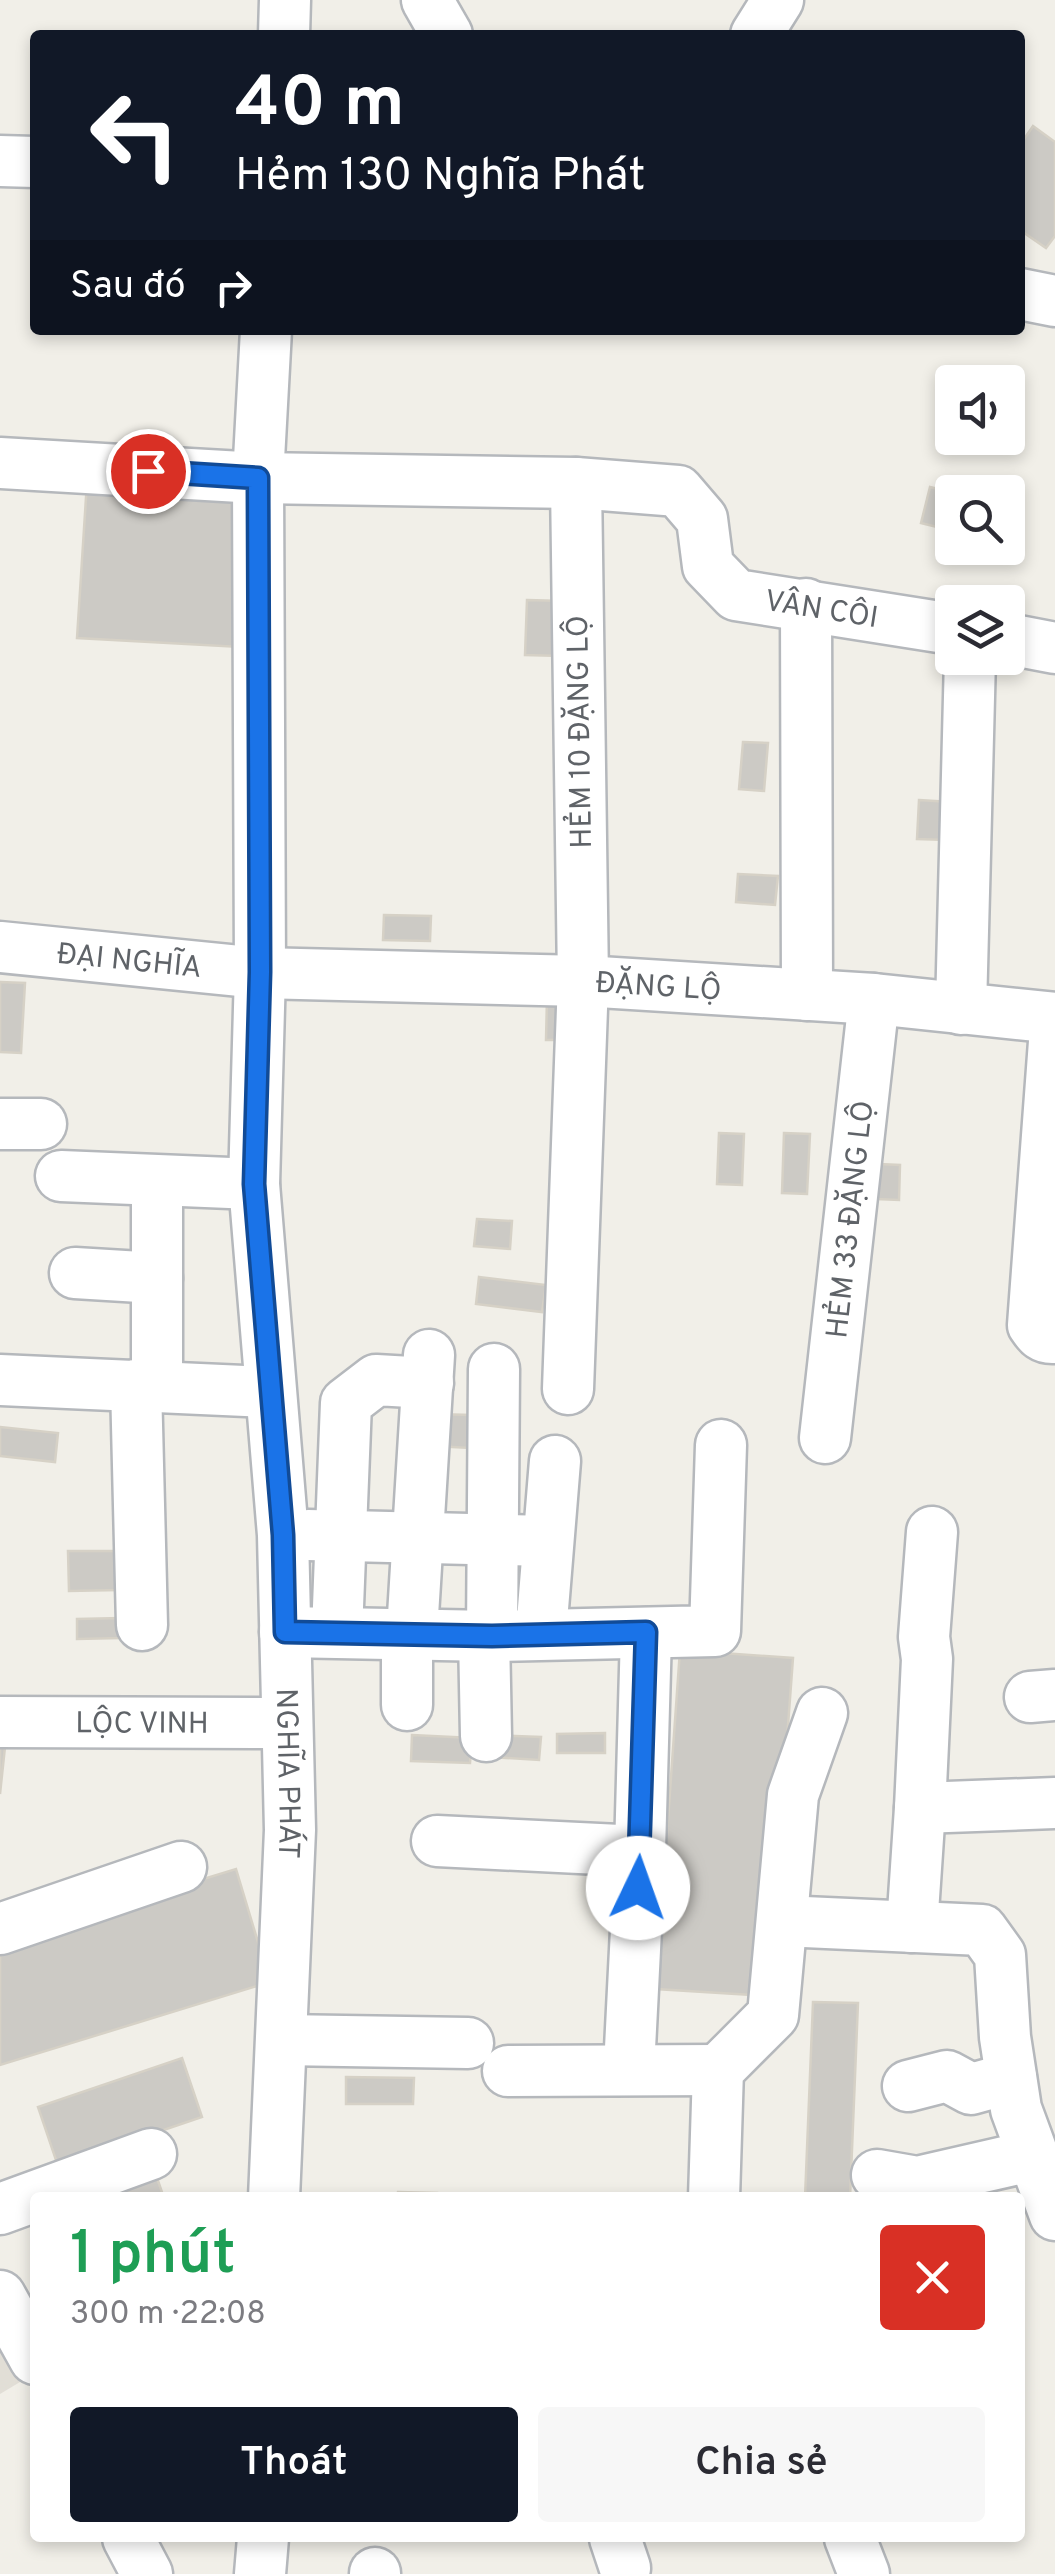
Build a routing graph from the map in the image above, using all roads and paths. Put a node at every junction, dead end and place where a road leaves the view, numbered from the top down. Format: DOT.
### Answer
graph roads {
  1 [pos="285,0"];
  2 [pos="427,0"];
  3 [pos="778,0"];
  4 [pos="284,30"];
  5 [pos="444,30"];
  6 [pos="759,30"];
  7 [pos="0,161"];
  8 [pos="30,162"];
  9 [pos="1025,295"];
  10 [pos="1055,301"];
  11 [pos="266,335"];
  12 [pos="0,462"];
  13 [pos="258,478"];
  14 [pos="576,483"];
  15 [pos="806,604"];
  16 [pos="935,626"];
  17 [pos="1025,642"];
  18 [pos="1055,648"];
  19 [pos="970,675"];
  20 [pos="0,947"];
  21 [pos="260,972"];
  22 [pos="583,981"];
  23 [pos="807,995"];
  24 [pos="874,1000"];
  25 [pos="961,1009"];
  26 [pos="1055,1018"];
  27 [pos="1055,1028"];
  28 [pos="61,1176"];
  29 [pos="157,1181"];
  30 [pos="254,1184"];
  31 [pos="75,1274"];
  32 [pos="157,1278"];
  33 [pos="1055,1338"];
  34 [pos="494,1369"];
  35 [pos="0,1380"];
  36 [pos="147,1386"];
  37 [pos="568,1390"];
  38 [pos="269,1392"];
  39 [pos="826,1438"];
  40 [pos="721,1446"];
  41 [pos="555,1461"];
  42 [pos="932,1532"];
  43 [pos="283,1535"];
  44 [pos="339,1536"];
  45 [pos="418,1539"];
  46 [pos="494,1540"];
  47 [pos="546,1541"];
  48 [pos="142,1625"];
  49 [pos="285,1632"];
  50 [pos="338,1632"];
  51 [pos="410,1632"];
  52 [pos="646,1632"];
  53 [pos="541,1633"];
  54 [pos="488,1635"];
  55 [pos="408,1704"];
  56 [pos="822,1712"];
  57 [pos="0,1722"];
  58 [pos="285,1723"];
  59 [pos="486,1736"];
  60 [pos="1055,1804"];
  61 [pos="920,1808"];
  62 [pos="437,1842"];
  63 [pos="640,1852"];
  64 [pos="182,1867"];
  65 [pos="782,1921"];
  66 [pos="912,1928"];
  67 [pos="0,1930"];
  68 [pos="282,2040"];
  69 [pos="629,2068"];
  70 [pos="718,2070"];
  71 [pos="1011,2078"];
  72 [pos="908,2086"];
  73 [pos="151,2154"];
  74 [pos="1031,2156"];
  75 [pos="877,2175"];
  76 [pos="47,2192"];
  77 [pos="274,2192"];
  78 [pos="714,2192"];
  79 [pos="30,2198"];
  80 [pos="0,2209"];
  81 [pos="1055,2215"];
  82 [pos="0,2296"];
  83 [pos="30,2350"];
  84 [pos="130,2542"];
  85 [pos="263,2542"];
  86 [pos="852,2542"];
  87 [pos="146,2574"];
  88 [pos="260,2574"];
  89 [pos="864,2574"];
  1 -- 4 [label="street"];
  2 -- 5 [label="street"];
  3 -- 6 [label="street"];
  7 -- 8 [label="street"];
  9 -- 10 [label="street"];
  11 -- 13 [label="street, NGHĨA PHÁT"];
  12 -- 13 [label="street, VÂN CÔI"];
  13 -- 14 [label="street, VÂN CÔI"];
  13 -- 21 [label="street, NGHĨA PHÁT"];
  14 -- 15 [label="street, VÂN CÔI"];
  14 -- 22 [label="street, HẺM 10 ĐẶNG LỘ"];
  15 -- 16 [label="street, VÂN CÔI"];
  15 -- 23 [label="street"];
  17 -- 18 [label="street"];
  19 -- 25 [label="street"];
  20 -- 21 [label="street, ĐẠI NGHĨA"];
  21 -- 22 [label="street, ĐẶNG LỘ"];
  21 -- 30 [label="street, NGHĨA PHÁT"];
  22 -- 23 [label="street, ĐẶNG LỘ"];
  22 -- 37 [label="street, HẺM 10 ĐẶNG LỘ"];
  23 -- 24 [label="street, ĐẶNG LỘ"];
  24 -- 25 [label="street, ĐẶNG LỘ"];
  24 -- 39 [label="street, HẺM 33 ĐẶNG LỘ"];
  25 -- 26 [label="street, ĐẶNG LỘ"];
  27 -- 33 [label="street"];
  28 -- 29 [label="street"];
  29 -- 30 [label="street"];
  29 -- 32 [label="street"];
  30 -- 38 [label="street, NGHĨA PHÁT"];
  31 -- 32 [label="street"];
  32 -- 36 [label="street"];
  34 -- 46 [label="street"];
  35 -- 36 [label="street"];
  36 -- 38 [label="street"];
  36 -- 48 [label="street"];
  38 -- 43 [label="street, NGHĨA PHÁT"];
  40 -- 52 [label="street"];
  41 -- 47 [label="street"];
  42 -- 61 [label="street"];
  43 -- 44 [label="street"];
  43 -- 49 [label="street, NGHĨA PHÁT"];
  44 -- 45 [label="street"];
  44 -- 45 [label="street"];
  44 -- 50 [label="street"];
  45 -- 46 [label="street"];
  45 -- 51 [label="street"];
  46 -- 47 [label="street"];
  46 -- 54 [label="street"];
  47 -- 53 [label="street"];
  49 -- 50 [label="street"];
  49 -- 58 [label="street, NGHĨA PHÁT"];
  50 -- 51 [label="street"];
  51 -- 54 [label="street"];
  51 -- 55 [label="street"];
  52 -- 53 [label="street"];
  52 -- 63 [label="street"];
  53 -- 54 [label="street"];
  54 -- 59 [label="street"];
  56 -- 65 [label="street"];
  57 -- 58 [label="street, LỘC VINH"];
  58 -- 68 [label="street, NGHĨA PHÁT"];
  60 -- 61 [label="street"];
  61 -- 66 [label="street"];
  62 -- 63 [label="street"];
  63 -- 69 [label="street"];
  64 -- 67 [label="street"];
  65 -- 66 [label="street"];
  65 -- 70 [label="street"];
  66 -- 71 [label="street"];
  68 -- 69 [label="street"];
  68 -- 77 [label="street, NGHĨA PHÁT"];
  69 -- 70 [label="street"];
  70 -- 78 [label="street"];
  71 -- 72 [label="street"];
  71 -- 74 [label="street"];
  73 -- 76 [label="street"];
  74 -- 75 [label="street"];
  74 -- 81 [label="street"];
  79 -- 80 [label="street"];
  82 -- 83 [label="street"];
  84 -- 87 [label="street"];
  85 -- 88 [label="street"];
  86 -- 89 [label="street"];
}
